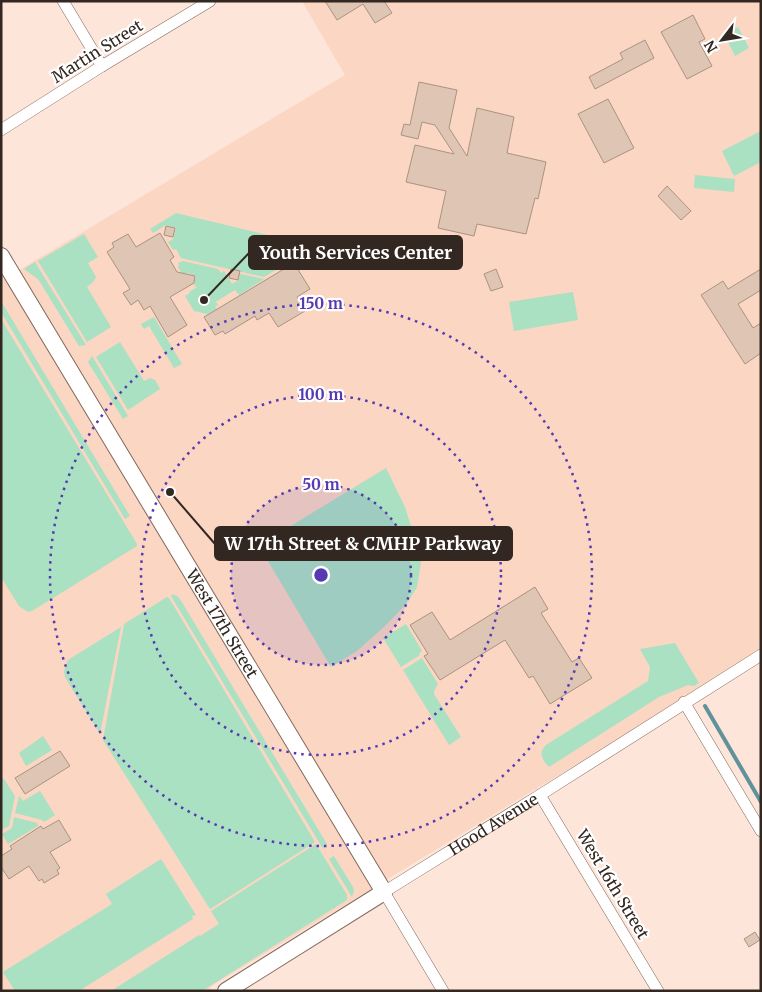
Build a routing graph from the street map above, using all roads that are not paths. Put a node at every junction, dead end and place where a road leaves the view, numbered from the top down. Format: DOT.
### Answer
graph roads {
  1 [pos="64,1"];
  2 [pos="210,1"];
  3 [pos="102,66"];
  4 [pos="1,130"];
  5 [pos="1,256"];
  6 [pos="761,655"];
  7 [pos="684,702"];
  8 [pos="540,795"];
  9 [pos="761,831"];
  10 [pos="384,892"];
  11 [pos="225,990"];
  12 [pos="443,991"];
  13 [pos="658,991"];
  1 -- 3 [label="street"];
  2 -- 3 [label="street, Martin Street"];
  3 -- 4 [label="street, Martin Street"];
  5 -- 10 [label="street, West 17th Street"];
  6 -- 7 [label="street, Hood Avenue"];
  7 -- 8 [label="street, Hood Avenue"];
  7 -- 9 [label="street"];
  8 -- 10 [label="street, Hood Avenue"];
  8 -- 13 [label="street, West 16th Street"];
  10 -- 11 [label="street, Hood Avenue"];
  10 -- 12 [label="street, West 17th Street"];
}
